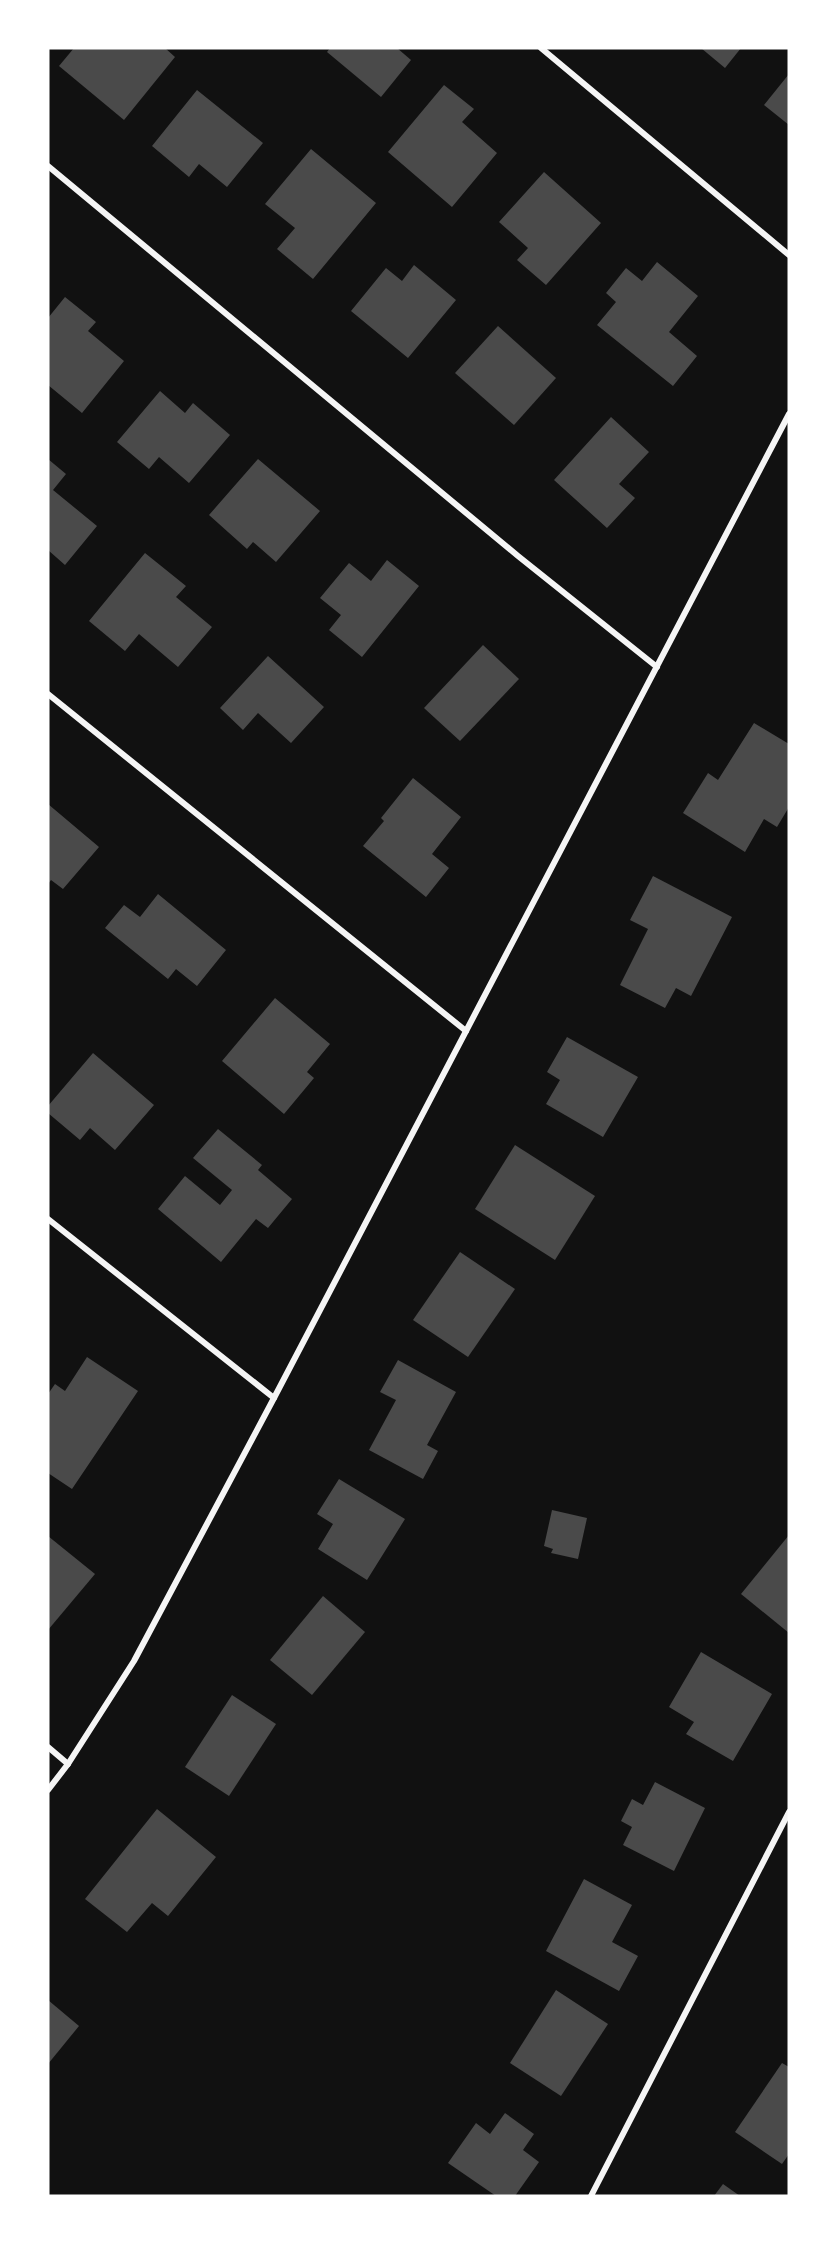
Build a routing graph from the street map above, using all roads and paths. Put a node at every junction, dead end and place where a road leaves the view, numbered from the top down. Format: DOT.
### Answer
graph roads {
  1 [pos="541,48"];
  2 [pos="48,166"];
  3 [pos="789,255"];
  4 [pos="789,414"];
  5 [pos="657,667"];
  6 [pos="48,694"];
  7 [pos="466,1031"];
  8 [pos="48,1219"];
  9 [pos="274,1398"];
  10 [pos="48,1747"];
  11 [pos="68,1764"];
  12 [pos="48,1790"];
  13 [pos="789,1812"];
  14 [pos="591,2196"];
  1 -- 3 [label="street"];
  2 -- 5 [label="street"];
  4 -- 5 [label="street"];
  5 -- 7 [label="street"];
  6 -- 7 [label="street"];
  7 -- 9 [label="street"];
  8 -- 9 [label="street"];
  9 -- 11 [label="street"];
  10 -- 11 [label="street"];
  11 -- 12 [label="street"];
  13 -- 14 [label="street"];
}
